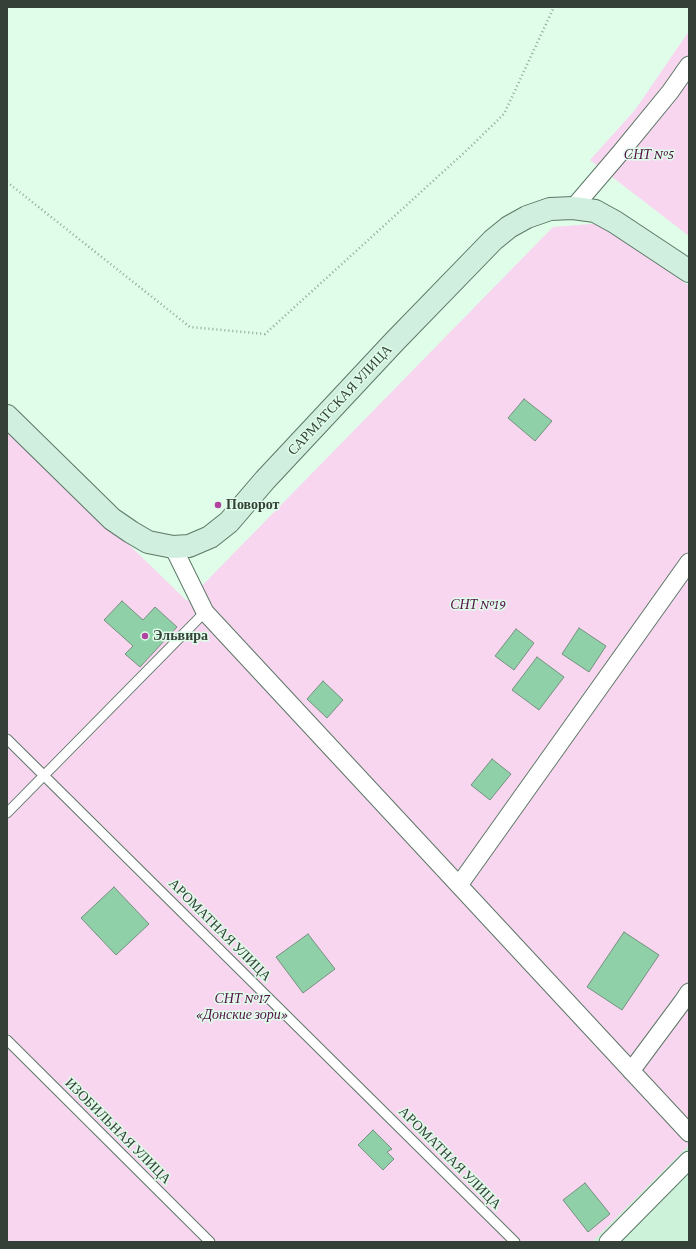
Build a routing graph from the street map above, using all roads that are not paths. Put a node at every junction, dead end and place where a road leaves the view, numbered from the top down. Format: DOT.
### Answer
graph roads {
  1 [pos="689,64"];
  2 [pos="573,208"];
  3 [pos="689,271"];
  4 [pos="7,416"];
  5 [pos="173,548"];
  6 [pos="689,562"];
  7 [pos="205,612"];
  8 [pos="7,739"];
  9 [pos="44,775"];
  10 [pos="7,812"];
  11 [pos="459,885"];
  12 [pos="687,999"];
  13 [pos="7,1040"];
  14 [pos="631,1071"];
  15 [pos="689,1133"];
  16 [pos="689,1160"];
  17 [pos="210,1242"];
  18 [pos="515,1242"];
  19 [pos="608,1242"];
  1 -- 2 [label="street"];
  2 -- 3 [label="main road, САРМАТСКАЯ УЛИЦА"];
  2 -- 5 [label="main road, САРМАТСКАЯ УЛИЦА"];
  4 -- 5 [label="main road, САРМАТСКАЯ УЛИЦА"];
  5 -- 7 [label="street"];
  6 -- 11 [label="street"];
  7 -- 9 [label="lane"];
  7 -- 11 [label="street"];
  8 -- 9 [label="lane, АРОМАТНАЯ УЛИЦА"];
  9 -- 10 [label="lane"];
  9 -- 18 [label="lane, АРОМАТНАЯ УЛИЦА"];
  11 -- 14 [label="street"];
  12 -- 14 [label="street"];
  13 -- 17 [label="lane, ИЗОБИЛЬНАЯ УЛИЦА"];
  14 -- 15 [label="street"];
  16 -- 19 [label="street"];
}
